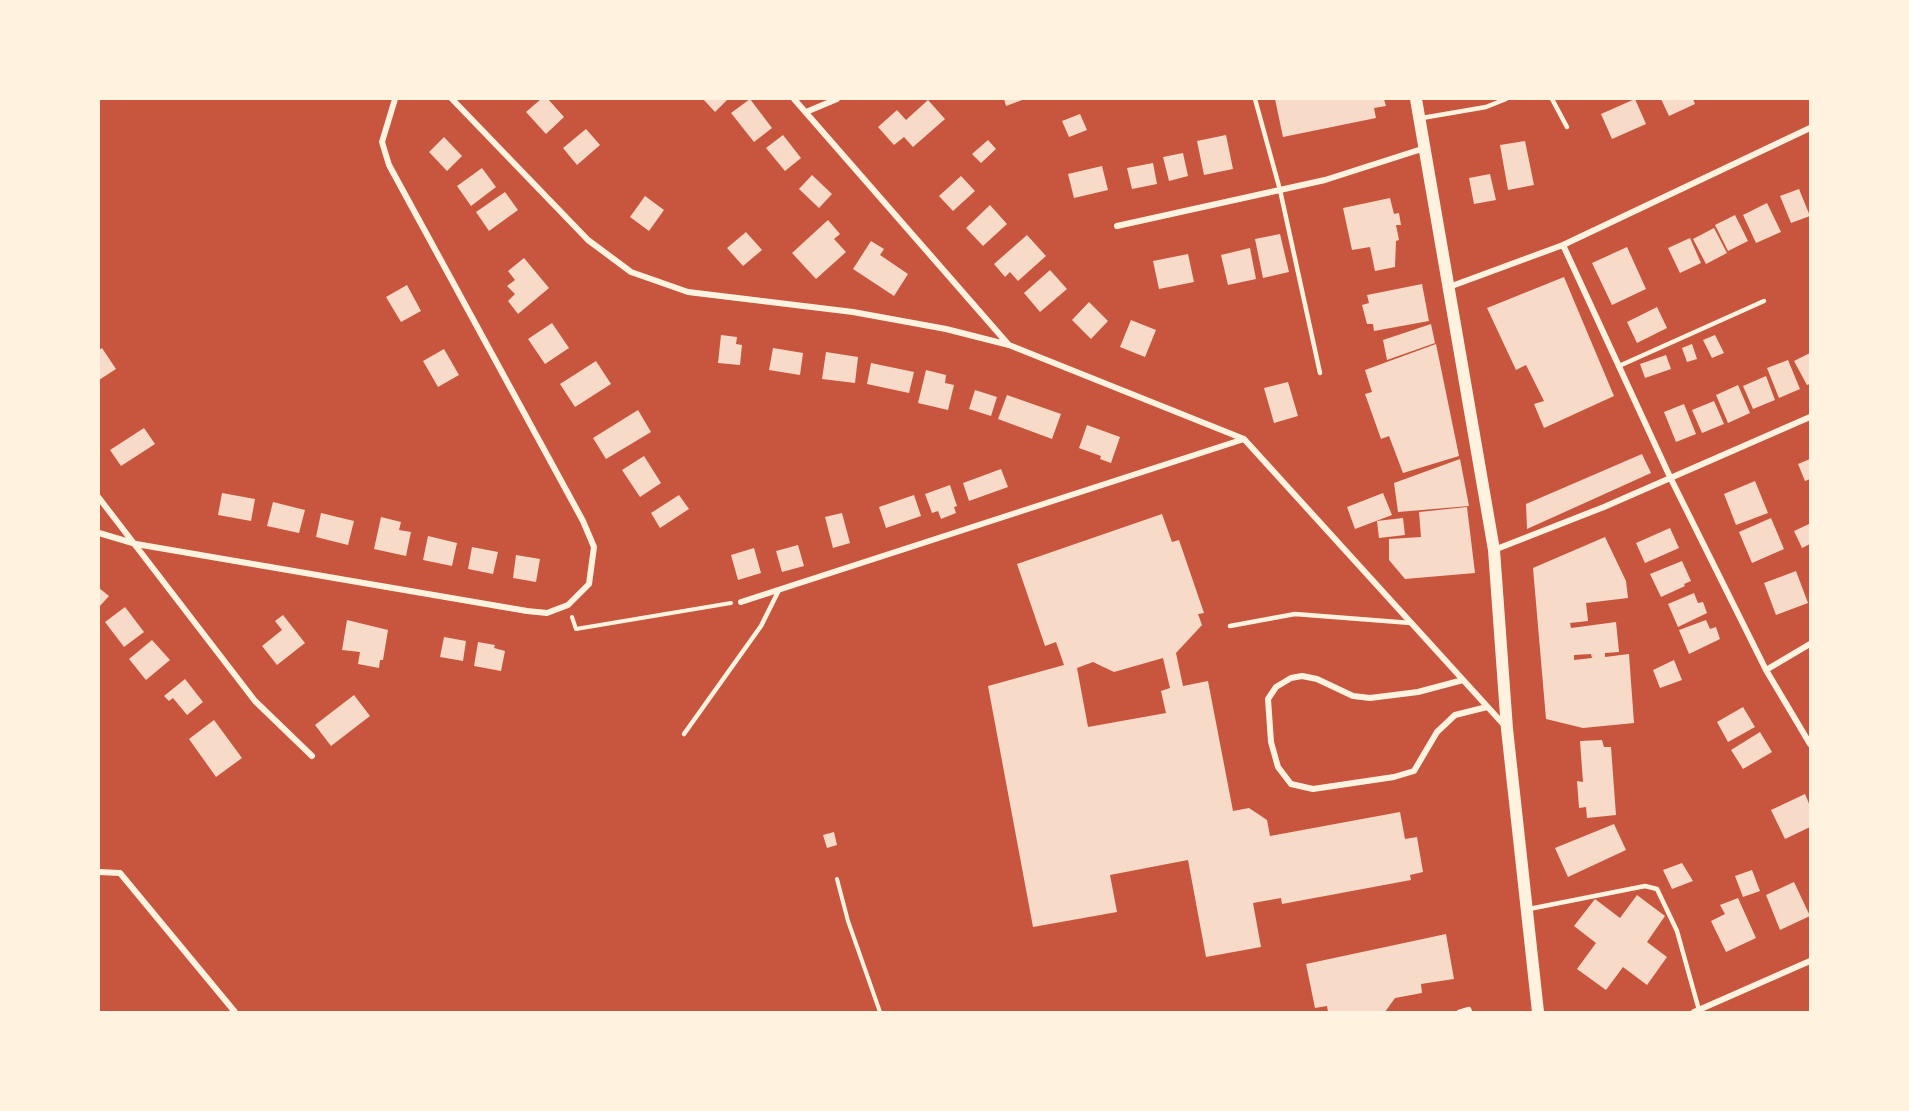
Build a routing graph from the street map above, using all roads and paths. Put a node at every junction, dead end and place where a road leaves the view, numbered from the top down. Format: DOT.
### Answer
graph roads {
  1 [pos="395,99"];
  2 [pos="452,99"];
  3 [pos="794,99"];
  4 [pos="837,99"];
  5 [pos="1255,99"];
  6 [pos="1416,99"];
  7 [pos="1506,99"];
  8 [pos="1552,99"];
  9 [pos="806,112"];
  10 [pos="1420,119"];
  11 [pos="1567,128"];
  12 [pos="1810,128"];
  13 [pos="1426,148"];
  14 [pos="1280,190"];
  15 [pos="1117,226"];
  16 [pos="1563,245"];
  17 [pos="1449,287"];
  18 [pos="1764,301"];
  19 [pos="1009,345"];
  20 [pos="1619,366"];
  21 [pos="1320,372"];
  22 [pos="1810,417"];
  23 [pos="1244,439"];
  24 [pos="1670,477"];
  25 [pos="99,498"];
  26 [pos="99,533"];
  27 [pos="136,544"];
  28 [pos="1494,550"];
  29 [pos="779,590"];
  30 [pos="741,602"];
  31 [pos="568,605"];
  32 [pos="1411,623"];
  33 [pos="1230,626"];
  34 [pos="1810,644"];
  35 [pos="1766,670"];
  36 [pos="1463,680"];
  37 [pos="1487,707"];
  38 [pos="1507,729"];
  39 [pos="684,734"];
  40 [pos="1810,744"];
  41 [pos="312,756"];
  42 [pos="99,872"];
  43 [pos="837,879"];
  44 [pos="1527,909"];
  45 [pos="1810,961"];
  46 [pos="1696,1011"];
  47 [pos="235,1012"];
  48 [pos="880,1012"];
  49 [pos="1459,1012"];
  50 [pos="1470,1012"];
  51 [pos="1538,1012"];
  1 -- 31 [label="street"];
  2 -- 19 [label="street"];
  3 -- 9 [label="street"];
  4 -- 9 [label="street"];
  5 -- 14 [label="lane"];
  6 -- 10 [label="main road"];
  7 -- 10 [label="lane"];
  8 -- 11 [label="lane"];
  9 -- 19 [label="street"];
  10 -- 13 [label="main road"];
  12 -- 16 [label="street"];
  13 -- 14 [label="street"];
  13 -- 17 [label="main road"];
  14 -- 15 [label="street"];
  14 -- 21 [label="lane"];
  16 -- 17 [label="street"];
  16 -- 20 [label="street"];
  17 -- 28 [label="main road"];
  18 -- 20 [label="lane"];
  19 -- 23 [label="street"];
  20 -- 24 [label="street"];
  22 -- 24 [label="street"];
  23 -- 29 [label="street"];
  23 -- 32 [label="street"];
  24 -- 28 [label="street"];
  24 -- 35 [label="street"];
  25 -- 27 [label="street"];
  26 -- 27 [label="street"];
  27 -- 31 [label="street"];
  27 -- 41 [label="street"];
  28 -- 38 [label="main road"];
  29 -- 30 [label="street"];
  29 -- 39 [label="lane"];
  30 -- 31 [label="path"];
  32 -- 33 [label="lane"];
  32 -- 36 [label="street"];
  34 -- 35 [label="street"];
  35 -- 40 [label="street"];
  36 -- 37 [label="street"];
  36 -- 37 [label="street"];
  37 -- 38 [label="street"];
  38 -- 44 [label="main road"];
  42 -- 47 [label="street"];
  43 -- 48 [label="path"];
  44 -- 46 [label="lane"];
  44 -- 51 [label="main road"];
  45 -- 46 [label="street"];
  49 -- 50 [label="lane"];
}
